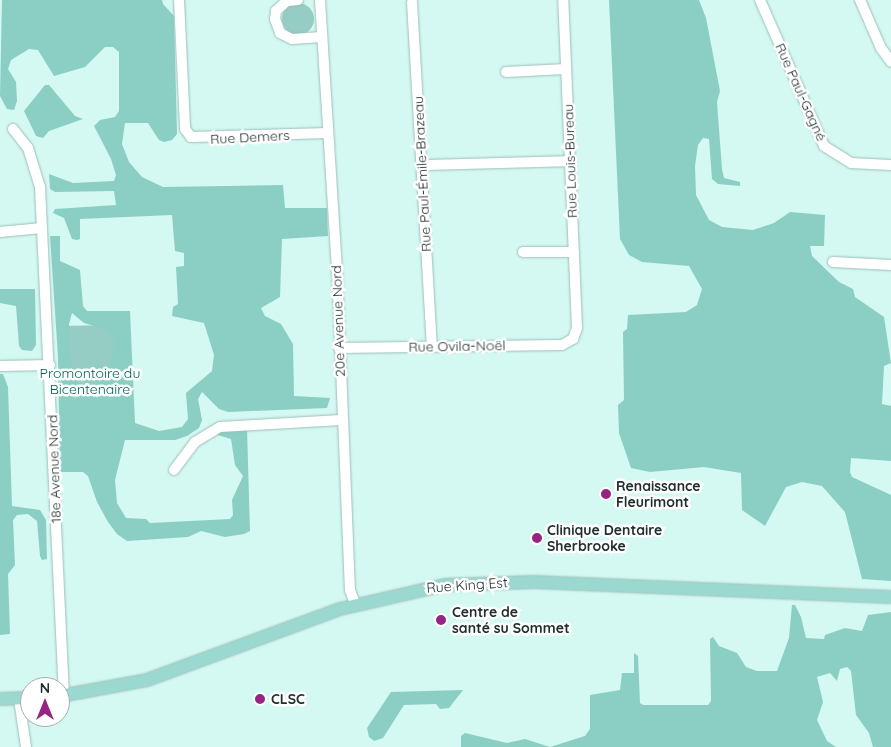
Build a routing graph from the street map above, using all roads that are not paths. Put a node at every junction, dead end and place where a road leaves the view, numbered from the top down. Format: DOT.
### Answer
graph roads {
  1 [pos="179,0"];
  2 [pos="298,0"];
  3 [pos="320,0"];
  4 [pos="563,0"];
  5 [pos="760,0"];
  6 [pos="860,0"];
  7 [pos="412,2"];
  8 [pos="322,37"];
  9 [pos="891,62"];
  10 [pos="566,69"];
  11 [pos="506,72"];
  12 [pos="13,129"];
  13 [pos="327,133"];
  14 [pos="570,161"];
  15 [pos="422,165"];
  16 [pos="891,165"];
  17 [pos="42,228"];
  18 [pos="0,232"];
  19 [pos="523,252"];
  20 [pos="574,252"];
  21 [pos="833,262"];
  22 [pos="891,265"];
  23 [pos="573,339"];
  24 [pos="432,346"];
  25 [pos="339,348"];
  26 [pos="50,365"];
  27 [pos="0,366"];
  28 [pos="341,420"];
  29 [pos="174,470"];
  30 [pos="891,597"];
  31 [pos="355,604"];
  32 [pos="61,677"];
  33 [pos="70,695"];
  34 [pos="0,699"];
  35 [pos="20,699"];
  36 [pos="25,727"];
  37 [pos="26,747"];
  1 -- 13 [label="street, Rue Demers"];
  2 -- 8 [label="street"];
  3 -- 8 [label="street, 20e Avenue Nord"];
  4 -- 10 [label="street, Rue Louis-Bureau"];
  5 -- 16 [label="street, Rue Paul-Gagné"];
  6 -- 9 [label="street"];
  7 -- 15 [label="street, Rue Paul-Émile-Brazeau"];
  8 -- 13 [label="street, 20e Avenue Nord"];
  10 -- 11 [label="street"];
  10 -- 14 [label="street, Rue Louis-Bureau"];
  12 -- 17 [label="street, 18e Avenue Nord"];
  13 -- 25 [label="street, 20e Avenue Nord"];
  14 -- 15 [label="street"];
  14 -- 20 [label="street, Rue Louis-Bureau"];
  15 -- 24 [label="street, Rue Paul-Émile-Brazeau"];
  17 -- 18 [label="street"];
  17 -- 26 [label="street, 18e Avenue Nord"];
  19 -- 20 [label="street"];
  20 -- 23 [label="street, Rue Louis-Bureau"];
  21 -- 22 [label="street"];
  23 -- 24 [label="street, Rue Ovila-Noël"];
  24 -- 25 [label="street, Rue Ovila-Noël"];
  25 -- 28 [label="street, 20e Avenue Nord"];
  26 -- 27 [label="street"];
  26 -- 32 [label="street, 18e Avenue Nord"];
  28 -- 29 [label="street"];
  28 -- 31 [label="street, 20e Avenue Nord"];
  30 -- 31 [label="main road, Rue King Est"];
  31 -- 33 [label="main road, Rue King Est"];
  34 -- 35 [label="main road"];
  36 -- 37 [label="street"];
}
